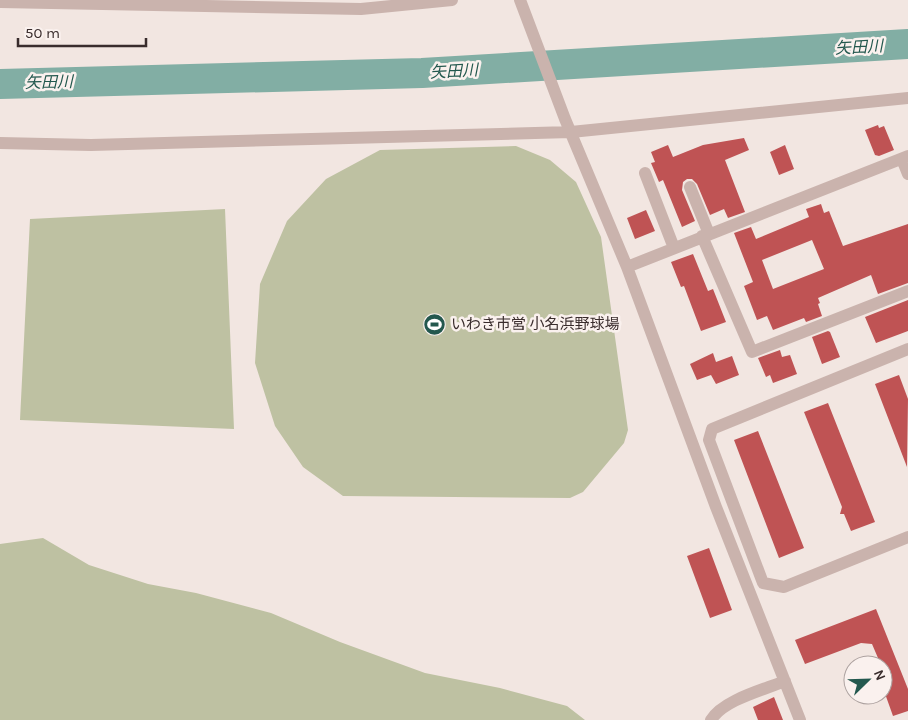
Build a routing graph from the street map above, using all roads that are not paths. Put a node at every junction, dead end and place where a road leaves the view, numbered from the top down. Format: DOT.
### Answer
graph roads {
  1 [pos="452,0"];
  2 [pos="0,2"];
  3 [pos="522,4"];
  4 [pos="908,98"];
  5 [pos="571,132"];
  6 [pos="0,143"];
  7 [pos="905,157"];
  8 [pos="645,173"];
  9 [pos="908,174"];
  10 [pos="690,187"];
  11 [pos="706,235"];
  12 [pos="674,248"];
  13 [pos="627,267"];
  14 [pos="908,291"];
  15 [pos="908,349"];
  16 [pos="908,537"];
  17 [pos="784,681"];
  18 [pos="711,720"];
  19 [pos="800,720"];
  1 -- 2 [label="street"];
  3 -- 5 [label="street"];
  4 -- 5 [label="street"];
  5 -- 6 [label="street"];
  5 -- 13 [label="street"];
  7 -- 9 [label="street"];
  7 -- 11 [label="street"];
  8 -- 12 [label="street"];
  10 -- 11 [label="street"];
  11 -- 12 [label="street"];
  11 -- 14 [label="street"];
  12 -- 13 [label="street"];
  13 -- 17 [label="street"];
  15 -- 16 [label="street"];
  17 -- 18 [label="street"];
  17 -- 19 [label="street"];
}
